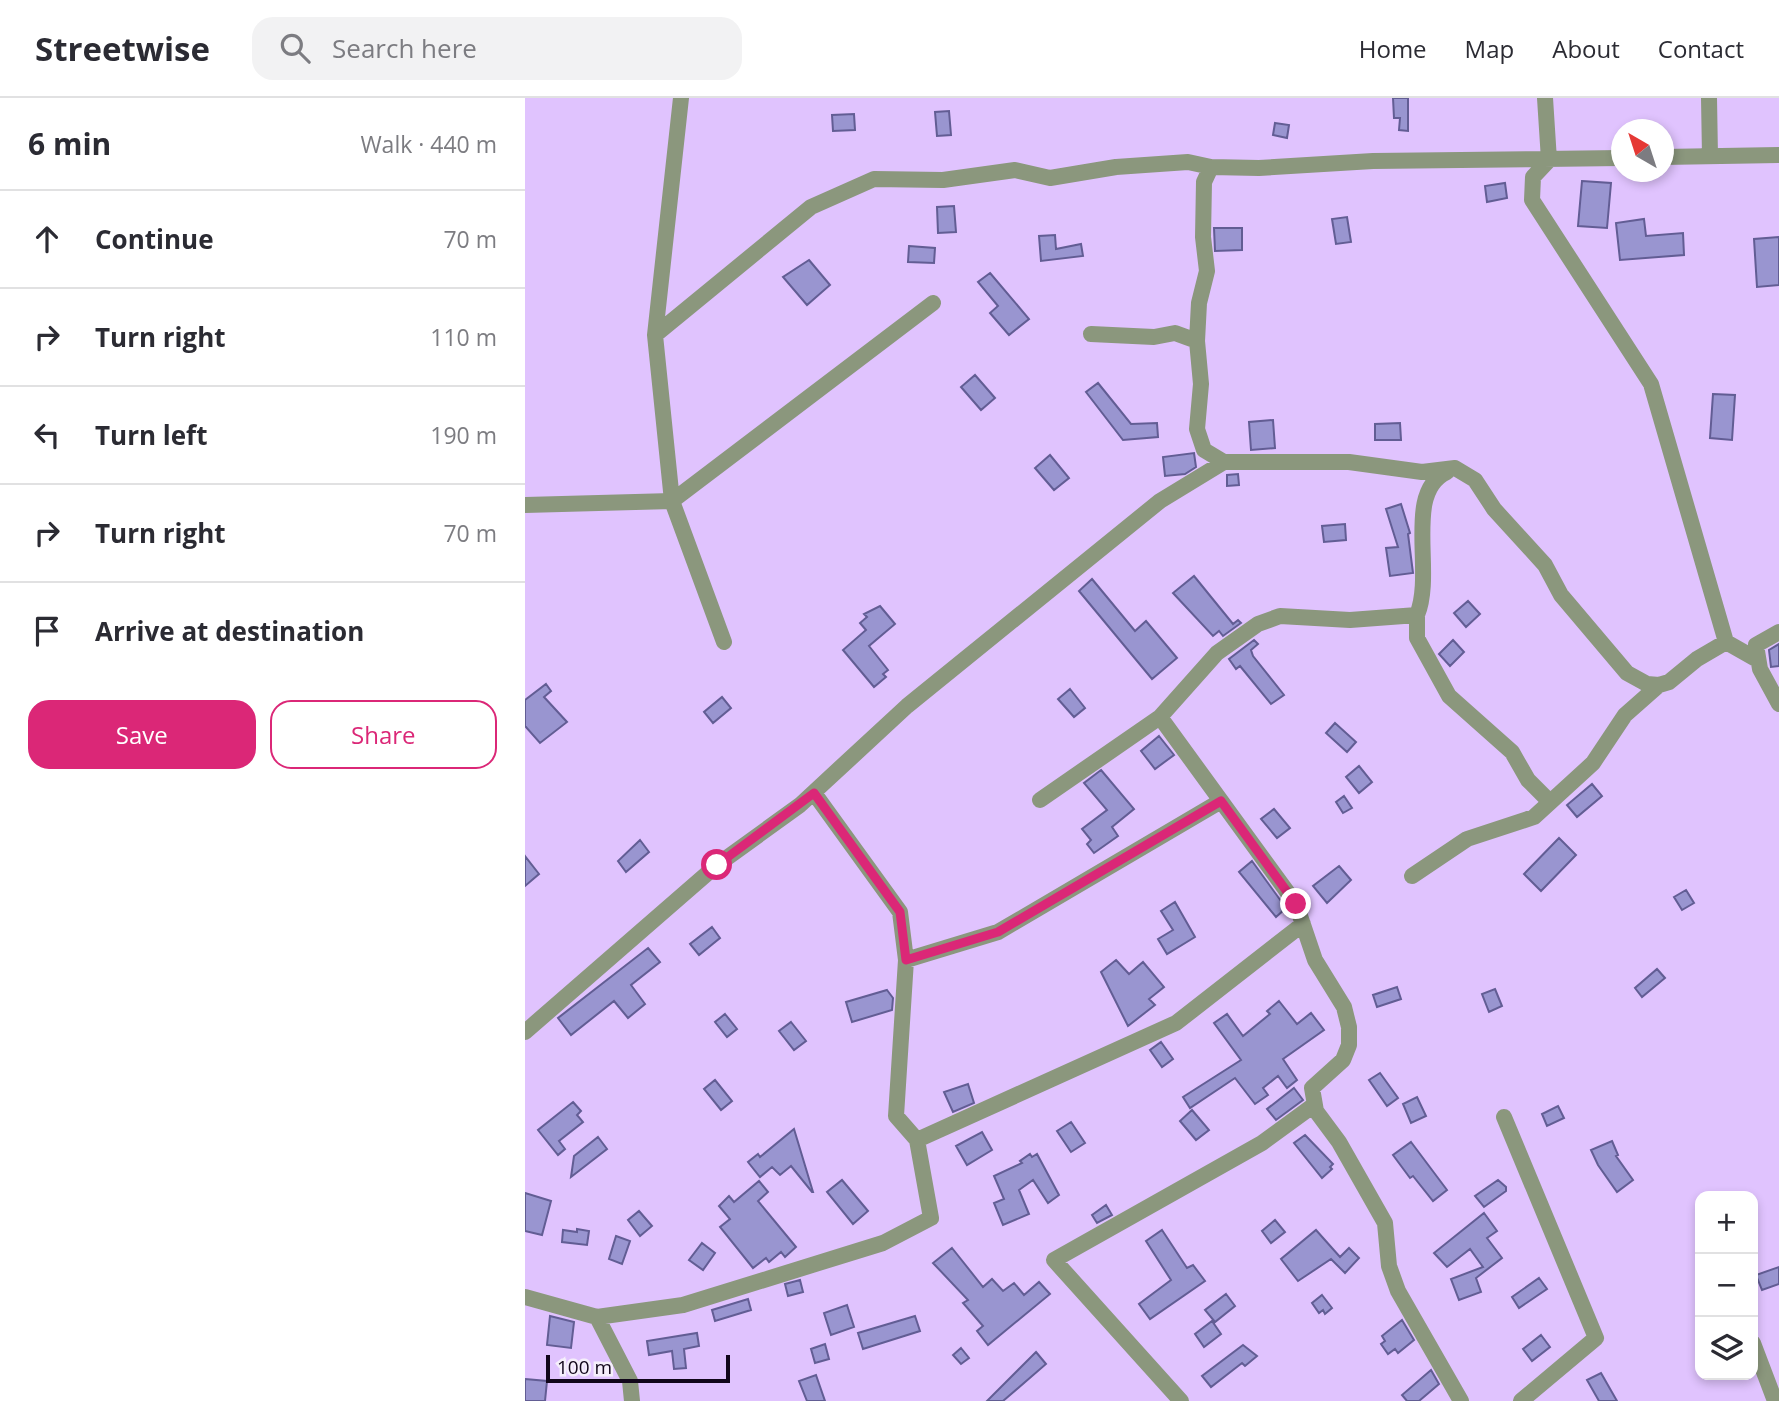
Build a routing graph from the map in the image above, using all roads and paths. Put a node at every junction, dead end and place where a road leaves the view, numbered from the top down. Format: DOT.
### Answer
graph roads {
  1 [pos="681,98"];
  2 [pos="1545,98"];
  3 [pos="1709,98"];
  4 [pos="1779,155"];
  5 [pos="1710,156"];
  6 [pos="1611,158"];
  7 [pos="1674,158"];
  8 [pos="1549,160"];
  9 [pos="1210,167"];
  10 [pos="933,303"];
  11 [pos="1091,334"];
  12 [pos="655,335"];
  13 [pos="1197,341"];
  14 [pos="1224,462"];
  15 [pos="1455,468"];
  16 [pos="672,501"];
  17 [pos="525,505"];
  18 [pos="1417,615"];
  19 [pos="1779,632"];
  20 [pos="724,642"];
  21 [pos="1726,642"];
  22 [pos="1756,659"];
  23 [pos="1659,685"];
  24 [pos="1779,704"];
  25 [pos="1160,717"];
  26 [pos="814,793"];
  27 [pos="1040,800"];
  28 [pos="1221,801"];
  29 [pos="1550,802"];
  30 [pos="1412,876"];
  31 [pos="1303,924"];
  32 [pos="906,960"];
  33 [pos="525,1032"];
  34 [pos="1314,1105"];
  35 [pos="1504,1117"];
  36 [pos="917,1140"];
  37 [pos="525,1297"];
  38 [pos="597,1317"];
  39 [pos="1758,1356"];
  40 [pos="632,1401"];
  41 [pos="1181,1401"];
  42 [pos="1461,1401"];
  43 [pos="1521,1401"];
  44 [pos="1775,1401"];
  1 -- 12 [label="street"];
  2 -- 8 [label="street"];
  3 -- 5 [label="street"];
  4 -- 5 [label="street"];
  5 -- 7 [label="street"];
  6 -- 8 [label="street"];
  8 -- 9 [label="street"];
  8 -- 21 [label="street"];
  9 -- 12 [label="street"];
  9 -- 13 [label="street"];
  10 -- 16 [label="street"];
  11 -- 13 [label="street"];
  12 -- 16 [label="street"];
  13 -- 14 [label="street"];
  14 -- 15 [label="street"];
  14 -- 26 [label="street"];
  15 -- 18 [label="street"];
  15 -- 23 [label="street"];
  16 -- 17 [label="street"];
  16 -- 20 [label="street"];
  18 -- 25 [label="street"];
  18 -- 29 [label="street"];
  19 -- 22 [label="street"];
  21 -- 22 [label="street"];
  21 -- 23 [label="street"];
  22 -- 24 [label="street"];
  23 -- 29 [label="street"];
  25 -- 27 [label="street"];
  25 -- 28 [label="street"];
  26 -- 32 [label="street"];
  26 -- 33 [label="street"];
  28 -- 31 [label="street"];
  28 -- 32 [label="street"];
  29 -- 30 [label="street"];
  31 -- 34 [label="street"];
  31 -- 36 [label="street"];
  32 -- 36 [label="street"];
  34 -- 41 [label="street"];
  34 -- 42 [label="street"];
  35 -- 43 [label="street"];
  36 -- 38 [label="street"];
  37 -- 38 [label="street"];
  38 -- 40 [label="street"];
  39 -- 44 [label="street"];
}
